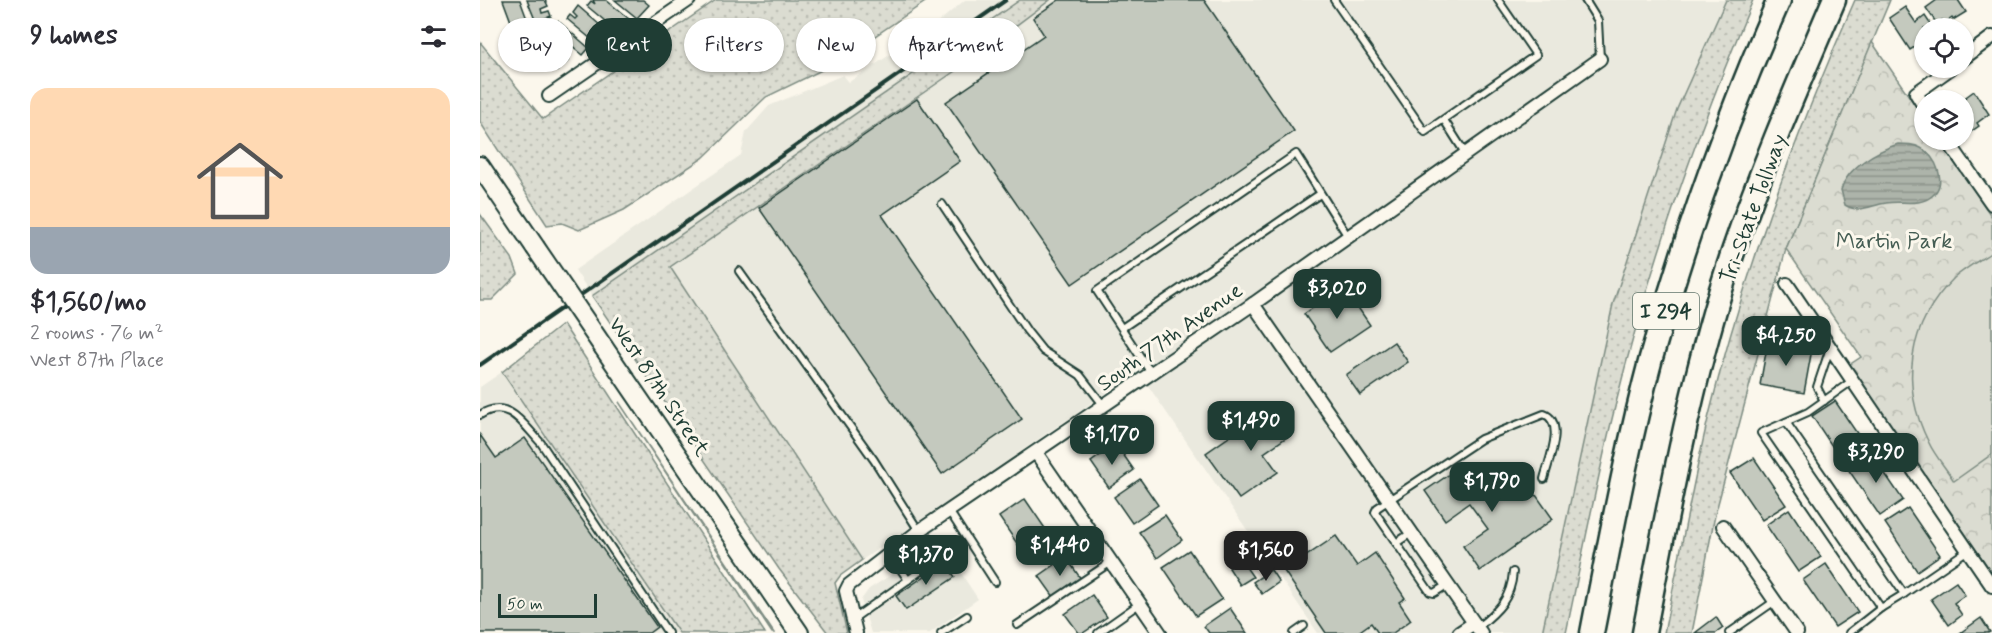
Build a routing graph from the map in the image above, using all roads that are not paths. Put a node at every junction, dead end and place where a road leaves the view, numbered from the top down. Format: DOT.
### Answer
graph roads {
  1 [pos="689,0"];
  2 [pos="1334,0"];
  3 [pos="1498,0"];
  4 [pos="1585,0"];
  5 [pos="1779,0"];
  6 [pos="1834,0"];
  7 [pos="1992,37"];
  8 [pos="1974,50"];
  9 [pos="1600,59"];
  10 [pos="1937,78"];
  11 [pos="1920,90"];
  12 [pos="549,96"];
  13 [pos="1444,120"];
  14 [pos="1954,150"];
  15 [pos="1465,153"];
  16 [pos="480,166"];
  17 [pos="1320,194"];
  18 [pos="942,204"];
  19 [pos="1992,204"];
  20 [pos="1347,235"];
  21 [pos="739,271"];
  22 [pos="1787,284"];
  23 [pos="1253,304"];
  24 [pos="1122,328"];
  25 [pos="1830,348"];
  26 [pos="1152,374"];
  27 [pos="1852,381"];
  28 [pos="1824,401"];
  29 [pos="1104,407"];
  30 [pos="480,415"];
  31 [pos="1786,422"];
  32 [pos="1037,454"];
  33 [pos="1544,479"];
  34 [pos="1388,500"];
  35 [pos="949,511"];
  36 [pos="1723,526"];
  37 [pos="920,531"];
  38 [pos="1411,533"];
  39 [pos="1396,543"];
  40 [pos="1968,550"];
  41 [pos="891,555"];
  42 [pos="1111,562"];
  43 [pos="932,563"];
  44 [pos="1513,572"];
  45 [pos="908,580"];
  46 [pos="995,582"];
  47 [pos="1447,585"];
  48 [pos="1992,586"];
  49 [pos="1904,594"];
  50 [pos="1775,601"];
  51 [pos="1139,604"];
  52 [pos="1881,608"];
  53 [pos="967,616"];
  54 [pos="852,619"];
  55 [pos="1017,625"];
  56 [pos="1304,626"];
  57 [pos="1477,628"];
  58 [pos="668,633"];
  59 [pos="799,633"];
  60 [pos="856,633"];
  61 [pos="941,633"];
  62 [pos="1098,633"];
  63 [pos="1160,633"];
  64 [pos="1294,633"];
  65 [pos="1459,633"];
  66 [pos="1593,633"];
  67 [pos="1644,633"];
  68 [pos="1729,633"];
  69 [pos="1797,633"];
  70 [pos="1849,633"];
  1 -- 12 [label="street"];
  2 -- 13 [label="lane"];
  3 -- 13 [label="lane"];
  4 -- 9 [label="lane"];
  5 -- 66 [label="highway, I 294"];
  6 -- 67 [label="highway, Tri-State Tollway / I 294"];
  7 -- 8 [label="street"];
  9 -- 15 [label="street, South 77th Avenue"];
  10 -- 11 [label="street"];
  13 -- 15 [label="lane"];
  14 -- 19 [label="street"];
  15 -- 20 [label="street, South 77th Avenue"];
  16 -- 59 [label="main road, West 87th Street, bridge"];
  17 -- 20 [label="lane"];
  17 -- 24 [label="lane"];
  17 -- 24 [label="lane"];
  18 -- 29 [label="lane"];
  20 -- 23 [label="street, South 77th Avenue"];
  21 -- 37 [label="lane"];
  22 -- 25 [label="street"];
  23 -- 26 [label="street, South 77th Avenue"];
  23 -- 34 [label="street"];
  24 -- 26 [label="lane"];
  25 -- 27 [label="street"];
  25 -- 28 [label="lane"];
  26 -- 29 [label="street, South 77th Avenue"];
  27 -- 28 [label="lane"];
  27 -- 40 [label="street"];
  28 -- 31 [label="lane"];
  29 -- 32 [label="street, South 77th Avenue"];
  30 -- 58 [label="lane"];
  31 -- 49 [label="lane"];
  31 -- 52 [label="lane"];
  32 -- 35 [label="street, South 77th Avenue"];
  32 -- 42 [label="street"];
  33 -- 34 [label="lane"];
  34 -- 38 [label="street"];
  34 -- 39 [label="lane"];
  35 -- 37 [label="street, South 77th Avenue"];
  35 -- 46 [label="lane"];
  36 -- 50 [label="street"];
  37 -- 41 [label="street, South 77th Avenue"];
  38 -- 39 [label="lane"];
  38 -- 47 [label="street"];
  39 -- 47 [label="lane"];
  40 -- 48 [label="street"];
  40 -- 49 [label="lane"];
  41 -- 45 [label="lane"];
  41 -- 54 [label="street, South 77th Avenue"];
  42 -- 51 [label="street"];
  42 -- 55 [label="lane"];
  43 -- 45 [label="lane"];
  44 -- 57 [label="lane"];
  45 -- 54 [label="lane"];
  47 -- 57 [label="street"];
  49 -- 52 [label="lane"];
  50 -- 68 [label="lane"];
  50 -- 69 [label="street"];
  51 -- 62 [label="lane"];
  51 -- 63 [label="street"];
  52 -- 70 [label="lane"];
  53 -- 61 [label="lane"];
  54 -- 60 [label="street"];
  56 -- 64 [label="lane"];
  57 -- 65 [label="street"];
}
